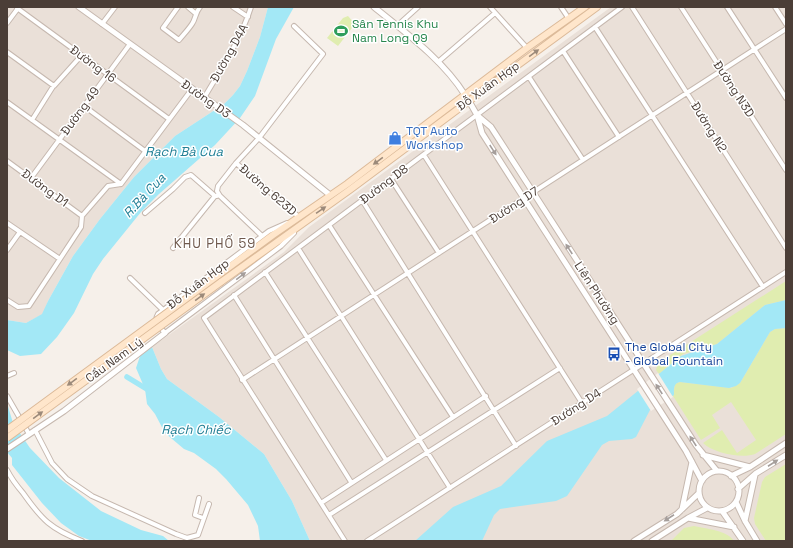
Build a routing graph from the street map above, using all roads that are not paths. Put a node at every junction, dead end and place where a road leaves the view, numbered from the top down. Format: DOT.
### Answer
graph roads {
  1 [pos="79,7"];
  2 [pos="114,7"];
  3 [pos="178,7"];
  4 [pos="188,7"];
  5 [pos="200,7"];
  6 [pos="233,7"];
  7 [pos="251,7"];
  8 [pos="374,7"];
  9 [pos="418,7"];
  10 [pos="490,7"];
  11 [pos="561,7"];
  12 [pos="586,7"];
  13 [pos="597,7"];
  14 [pos="622,7"];
  15 [pos="632,7"];
  16 [pos="682,7"];
  17 [pos="727,7"];
  18 [pos="775,7"];
  19 [pos="18,8"];
  20 [pos="195,13"];
  21 [pos="495,13"];
  22 [pos="248,17"];
  23 [pos="569,19"];
  24 [pos="7,23"];
  25 [pos="102,24"];
  26 [pos="786,24"];
  27 [pos="294,26"];
  28 [pos="397,26"];
  29 [pos="595,27"];
  30 [pos="786,29"];
  31 [pos="130,44"];
  32 [pos="527,48"];
  33 [pos="754,49"];
  34 [pos="563,51"];
  35 [pos="7,52"];
  36 [pos="81,56"];
  37 [pos="438,62"];
  38 [pos="722,70"];
  39 [pos="107,75"];
  40 [pos="529,77"];
  41 [pos="54,86"];
  42 [pos="192,89"];
  43 [pos="687,93"];
  44 [pos="467,98"];
  45 [pos="786,98"];
  46 [pos="206,99"];
  47 [pos="7,102"];
  48 [pos="84,106"];
  49 [pos="477,115"];
  50 [pos="652,116"];
  51 [pos="169,119"];
  52 [pos="32,120"];
  53 [pos="619,137"];
  54 [pos="259,138"];
  55 [pos="59,140"];
  56 [pos="145,151"];
  57 [pos="424,155"];
  58 [pos="583,160"];
  59 [pos="7,161"];
  60 [pos="236,163"];
  61 [pos="786,170"];
  62 [pos="31,178"];
  63 [pos="392,179"];
  64 [pos="121,184"];
  65 [pos="533,193"];
  66 [pos="217,196"];
  67 [pos="330,196"];
  68 [pos="524,199"];
  69 [pos="362,200"];
  70 [pos="335,201"];
  71 [pos="146,212"];
  72 [pos="82,216"];
  73 [pos="299,217"];
  74 [pos="7,223"];
  75 [pos="302,223"];
  76 [pos="329,225"];
  77 [pos="20,232"];
  78 [pos="473,232"];
  79 [pos="262,236"];
  80 [pos="173,248"];
  81 [pos="298,248"];
  82 [pos="786,248"];
  83 [pos="7,250"];
  84 [pos="439,253"];
  85 [pos="60,259"];
  86 [pos="265,272"];
  87 [pos="786,272"];
  88 [pos="408,273"];
  89 [pos="130,278"];
  90 [pos="219,279"];
  91 [pos="763,288"];
  92 [pos="234,295"];
  93 [pos="374,295"];
  94 [pos="7,300"];
  95 [pos="163,310"];
  96 [pos="342,316"];
  97 [pos="165,333"];
  98 [pos="307,338"];
  99 [pos="274,359"];
  100 [pos="643,364"];
  101 [pos="560,368"];
  102 [pos="634,370"];
  103 [pos="14,373"];
  104 [pos="7,376"];
  105 [pos="242,380"];
  106 [pos="7,396"];
  107 [pos="486,396"];
  108 [pos="582,403"];
  109 [pos="494,410"];
  110 [pos="453,417"];
  111 [pos="7,430"];
  112 [pos="35,430"];
  113 [pos="29,434"];
  114 [pos="7,438"];
  115 [pos="420,439"];
  116 [pos="786,443"];
  117 [pos="516,446"];
  118 [pos="7,449"];
  119 [pos="428,452"];
  120 [pos="702,455"];
  121 [pos="786,455"];
  122 [pos="386,460"];
  123 [pos="692,462"];
  124 [pos="750,466"];
  125 [pos="7,470"];
  126 [pos="717,471"];
  127 [pos="755,474"];
  128 [pos="731,476"];
  129 [pos="702,481"];
  130 [pos="352,482"];
  131 [pos="450,488"];
  132 [pos="738,489"];
  133 [pos="699,493"];
  134 [pos="199,498"];
  135 [pos="321,502"];
  136 [pos="736,502"];
  137 [pos="209,504"];
  138 [pos="707,508"];
  139 [pos="682,509"];
  140 [pos="722,511"];
  141 [pos="329,515"];
  142 [pos="203,518"];
  143 [pos="688,518"];
  144 [pos="744,521"];
  145 [pos="734,527"];
  146 [pos="654,528"];
  147 [pos="659,536"];
  148 [pos="82,541"];
  149 [pos="345,541"];
  150 [pos="366,541"];
  151 [pos="634,541"];
  152 [pos="652,541"];
  153 [pos="743,541"];
  154 [pos="757,541"];
  1 -- 25 [label="street, Đường D3"];
  2 -- 25 [label="street"];
  3 -- 20 [label="street"];
  4 -- 20 [label="street"];
  5 -- 20 [label="street"];
  6 -- 22 [label="street"];
  7 -- 22 [label="street, Đường D4A"];
  8 -- 28 [label="street, Liên Phường"];
  9 -- 28 [label="street"];
  10 -- 21 [label="street"];
  11 -- 23 [label="street"];
  12 -- 23 [label="main road, Đỗ Xuân Hợp"];
  44 -- 13 [label="main road, Đỗ Xuân Hợp, one-way"];
  14 -- 29 [label="street, Đường D8"];
  15 -- 43 [label="street, Đường N2"];
  16 -- 38 [label="street, Đường N3D"];
  17 -- 33 [label="street"];
  18 -- 26 [label="street"];
  19 -- 24 [label="street"];
  19 -- 36 [label="street, Đường 16"];
  21 -- 32 [label="street"];
  21 -- 37 [label="street"];
  22 -- 46 [label="street, Đường D4A"];
  23 -- 32 [label="main road, Đỗ Xuân Hợp"];
  25 -- 31 [label="street, Đường D3"];
  27 -- 54 [label="street"];
  28 -- 37 [label="street, Liên Phường"];
  29 -- 34 [label="street, Đường D8"];
  29 -- 50 [label="street"];
  30 -- 33 [label="street, Đường D7"];
  31 -- 39 [label="street, Đường 49"];
  31 -- 42 [label="street, Đường D3"];
  32 -- 44 [label="main road, Đỗ Xuân Hợp"];
  33 -- 38 [label="street, Đường D7"];
  33 -- 45 [label="street"];
  34 -- 40 [label="street, Đường D8"];
  34 -- 53 [label="street"];
  35 -- 41 [label="street"];
  36 -- 39 [label="street, Đường 16"];
  36 -- 41 [label="street"];
  37 -- 44 [label="street, Liên Phường"];
  38 -- 43 [label="street, Đường D7"];
  38 -- 61 [label="street, Đường N3D"];
  39 -- 48 [label="street, Đường 49"];
  39 -- 51 [label="street, Đường 16"];
  40 -- 49 [label="street, Đường D8"];
  40 -- 58 [label="street"];
  41 -- 52 [label="street"];
  42 -- 46 [label="street, Đường D3"];
  42 -- 51 [label="street"];
  43 -- 50 [label="street, Đường D7"];
  43 -- 82 [label="street, Đường N2"];
  44 -- 49 [label="street, Liên Phường"];
  44 -- 67 [label="main road, Đỗ Xuân Hợp, one-way"];
  44 -- 70 [label="main road, Đỗ Xuân Hợp"];
  46 -- 54 [label="street, Đường D3"];
  47 -- 52 [label="street"];
  48 -- 55 [label="street, Đường 49"];
  48 -- 56 [label="street"];
  49 -- 57 [label="street, Đường D8"];
  49 -- 65 [label="street, Liên Phường"];
  49 -- 68 [label="street, Liên Phường, one-way"];
  50 -- 53 [label="street, Đường D7"];
  50 -- 91 [label="street"];
  51 -- 56 [label="street"];
  52 -- 55 [label="street"];
  53 -- 58 [label="street, Đường D7"];
  54 -- 60 [label="street"];
  54 -- 67 [label="street, Đường D3"];
  55 -- 62 [label="street, Đường 49"];
  55 -- 64 [label="street"];
  56 -- 64 [label="street"];
  57 -- 63 [label="street, Đường D8"];
  57 -- 78 [label="street"];
  58 -- 65 [label="street, Đường D7"];
  59 -- 62 [label="street, Đường D1"];
  60 -- 66 [label="street"];
  60 -- 73 [label="street, Đường 623D"];
  62 -- 72 [label="street, Đường D1"];
  63 -- 69 [label="street, Đường D8"];
  63 -- 84 [label="street"];
  64 -- 72 [label="street"];
  65 -- 68 [label="street, Đường D7"];
  100 -- 65 [label="street, Liên Phường, one-way"];
  66 -- 71 [label="street"];
  66 -- 79 [label="street"];
  66 -- 80 [label="street"];
  67 -- 70 [label="main road"];
  67 -- 73 [label="main road, Đỗ Xuân Hợp"];
  68 -- 78 [label="street, Đường D7"];
  68 -- 102 [label="street, Liên Phường"];
  69 -- 76 [label="street, Đường D8"];
  69 -- 88 [label="street"];
  75 -- 70 [label="main road, Đỗ Xuân Hợp, one-way"];
  72 -- 85 [label="street"];
  73 -- 79 [label="street, Đỗ Xuân Hợp"];
  73 -- 90 [label="main road, Đỗ Xuân Hợp"];
  74 -- 77 [label="street"];
  75 -- 90 [label="main road, Đỗ Xuân Hợp"];
  97 -- 75 [label="street, Đỗ Xuân Hợp, one-way"];
  76 -- 81 [label="street, Đường D8"];
  76 -- 93 [label="street"];
  77 -- 83 [label="street"];
  77 -- 85 [label="street"];
  78 -- 84 [label="street, Đường D7"];
  78 -- 101 [label="street"];
  79 -- 95 [label="street, Đỗ Xuân Hợp"];
  81 -- 86 [label="street, Đường D8"];
  81 -- 96 [label="street"];
  84 -- 88 [label="street, Đường D7"];
  85 -- 94 [label="street"];
  86 -- 92 [label="street, Đường D8"];
  86 -- 98 [label="street"];
  87 -- 91 [label="street, Đường D4"];
  88 -- 93 [label="street, Đường D7"];
  88 -- 107 [label="street"];
  89 -- 95 [label="street"];
  90 -- 111 [label="main road, Cầu Nam Lý, one-way, bridge"];
  114 -- 90 [label="main road, Cầu Nam Lý, one-way, bridge"];
  91 -- 100 [label="street, Đường D4"];
  92 -- 99 [label="street"];
  92 -- 105 [label="street, Đường D8"];
  93 -- 96 [label="street, Đường D7"];
  93 -- 110 [label="street"];
  95 -- 97 [label="street, Đỗ Xuân Hợp"];
  96 -- 98 [label="street, Đường D7"];
  96 -- 115 [label="street"];
  97 -- 112 [label="street, Đỗ Xuân Hợp"];
  98 -- 99 [label="street, Đường D7"];
  98 -- 122 [label="street"];
  99 -- 105 [label="street, Đường D7"];
  99 -- 130 [label="street"];
  100 -- 102 [label="street, Đường D4"];
  120 -- 100 [label="street, Liên Phường, one-way"];
  101 -- 108 [label="street"];
  101 -- 109 [label="street"];
  102 -- 108 [label="street, Đường D4"];
  102 -- 123 [label="street, Liên Phường"];
  103 -- 104 [label="street"];
  105 -- 135 [label="street"];
  106 -- 113 [label="street"];
  107 -- 109 [label="street"];
  107 -- 110 [label="street"];
  108 -- 117 [label="street, Đường D4"];
  109 -- 117 [label="street"];
  109 -- 119 [label="street"];
  110 -- 115 [label="street"];
  112 -- 113 [label="street, Đỗ Xuân Hợp"];
  112 -- 142 [label="street"];
  113 -- 118 [label="street, Đỗ Xuân Hợp"];
  115 -- 119 [label="street"];
  115 -- 122 [label="street"];
  116 -- 124 [label="street"];
  117 -- 131 [label="street, Đường D4"];
  119 -- 131 [label="street"];
  119 -- 141 [label="street"];
  120 -- 124 [label="street"];
  120 -- 126 [label="street, Liên Phường"];
  127 -- 121 [label="street, one-way"];
  122 -- 130 [label="street"];
  123 -- 129 [label="street, Liên Phường"];
  123 -- 139 [label="street"];
  124 -- 128 [label="street"];
  125 -- 148 [label="street"];
  126 -- 128 [label="street, Liên Phường"];
  126 -- 129 [label="street"];
  127 -- 132 [label="street"];
  127 -- 144 [label="street"];
  128 -- 132 [label="street"];
  129 -- 133 [label="street"];
  130 -- 135 [label="street"];
  131 -- 150 [label="street, Đường D4"];
  132 -- 136 [label="street"];
  133 -- 138 [label="street"];
  133 -- 139 [label="street"];
  134 -- 142 [label="street"];
  135 -- 141 [label="street"];
  136 -- 140 [label="street"];
  136 -- 144 [label="street"];
  137 -- 142 [label="street"];
  138 -- 140 [label="street"];
  138 -- 143 [label="street"];
  139 -- 146 [label="street, one-way"];
  140 -- 145 [label="street"];
  141 -- 149 [label="street"];
  143 -- 145 [label="street"];
  143 -- 147 [label="street"];
  144 -- 154 [label="street"];
  145 -- 153 [label="street"];
  146 -- 147 [label="street"];
  146 -- 151 [label="street"];
  147 -- 152 [label="street"];
}
